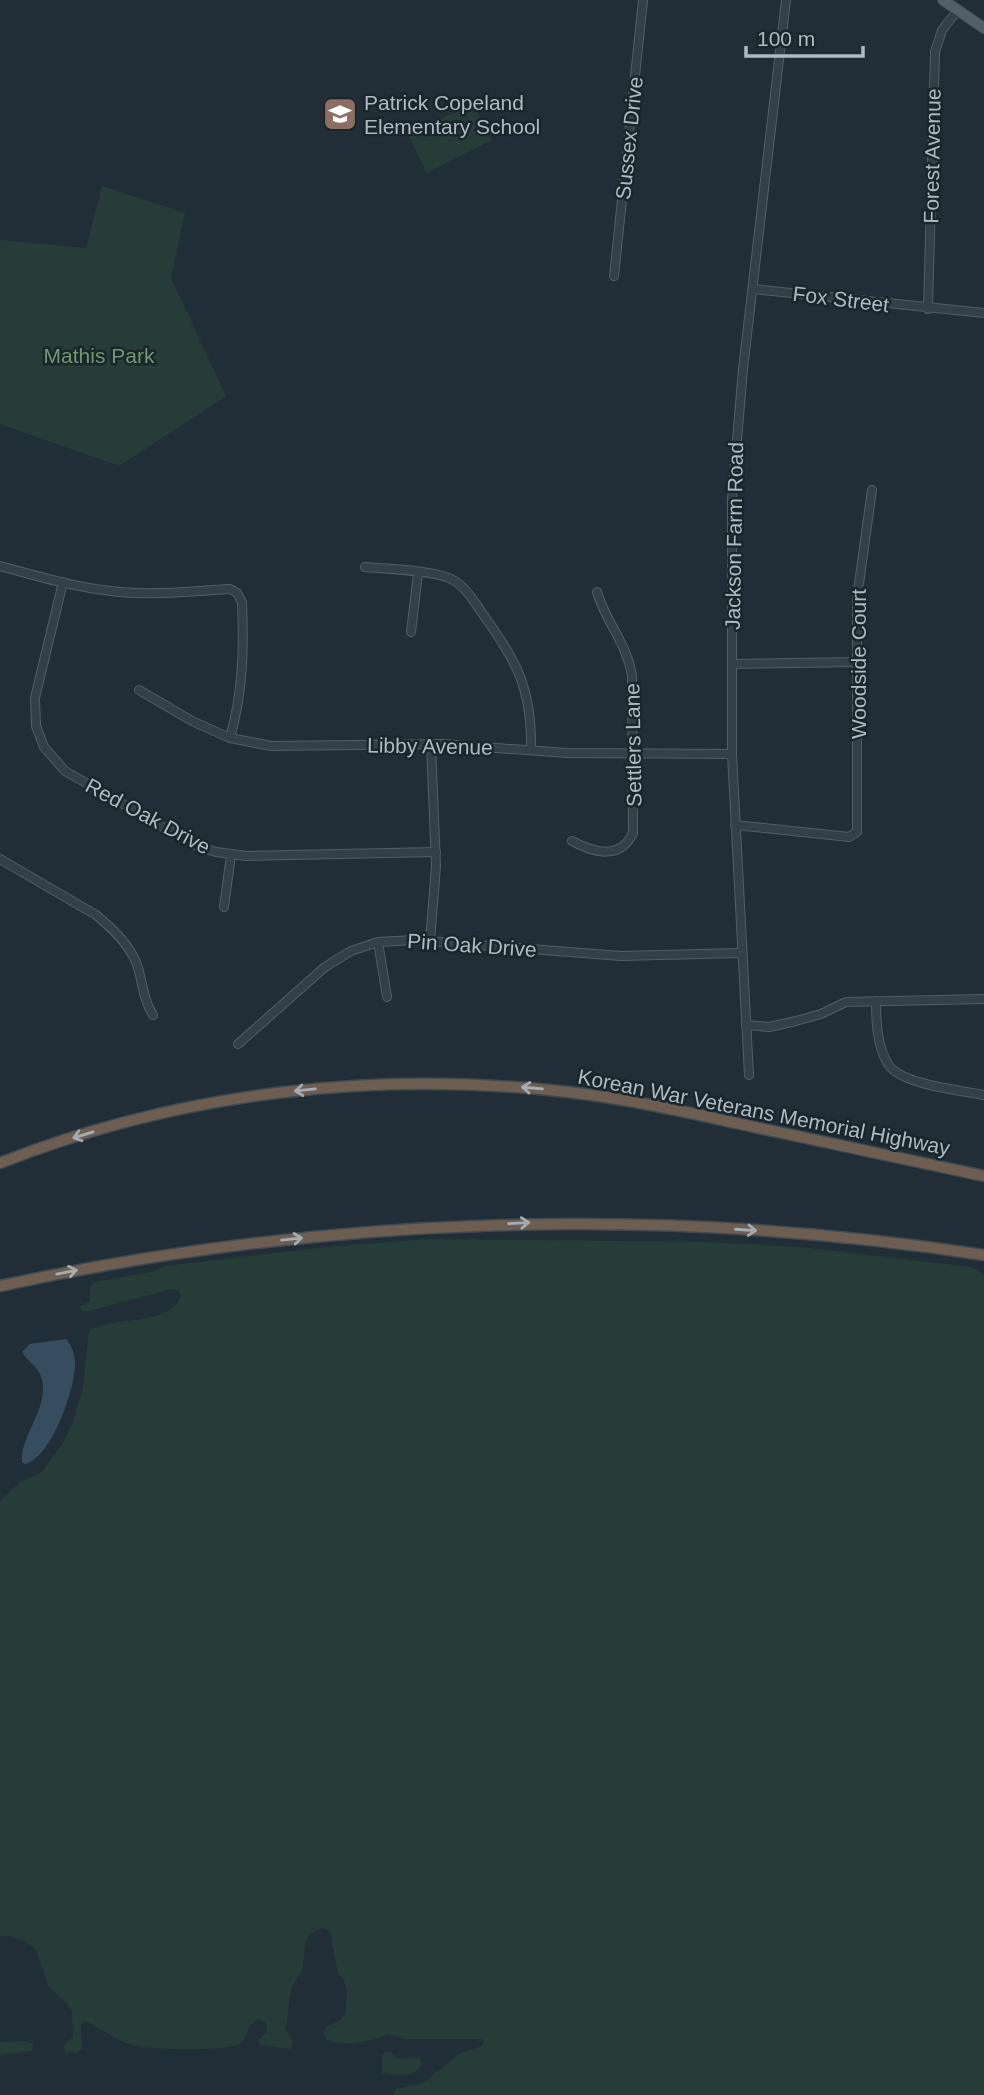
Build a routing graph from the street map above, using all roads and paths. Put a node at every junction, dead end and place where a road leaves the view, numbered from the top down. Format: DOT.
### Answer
graph roads {
  1 [pos="643,0"];
  2 [pos="786,0"];
  3 [pos="943,0"];
  4 [pos="958,10"];
  5 [pos="984,28"];
  6 [pos="614,275"];
  7 [pos="753,289"];
  8 [pos="928,309"];
  9 [pos="984,313"];
  10 [pos="872,490"];
  11 [pos="0,566"];
  12 [pos="365,567"];
  13 [pos="418,573"];
  14 [pos="64,582"];
  15 [pos="597,592"];
  16 [pos="411,632"];
  17 [pos="856,662"];
  18 [pos="732,664"];
  19 [pos="139,690"];
  20 [pos="230,738"];
  21 [pos="431,744"];
  22 [pos="531,750"];
  23 [pos="633,754"];
  24 [pos="732,754"];
  25 [pos="735,825"];
  26 [pos="572,841"];
  27 [pos="436,852"];
  28 [pos="231,855"];
  29 [pos="0,859"];
  30 [pos="224,907"];
  31 [pos="430,941"];
  32 [pos="378,943"];
  33 [pos="741,953"];
  34 [pos="387,997"];
  35 [pos="984,999"];
  36 [pos="876,1001"];
  37 [pos="153,1015"];
  38 [pos="746,1025"];
  39 [pos="238,1044"];
  40 [pos="749,1075"];
  41 [pos="984,1095"];
  42 [pos="0,1163"];
  43 [pos="984,1176"];
  44 [pos="984,1255"];
  45 [pos="0,1286"];
  1 -- 6 [label="street, Sussex Drive"];
  2 -- 7 [label="street, Jackson Farm Road"];
  3 -- 4 [label="main road"];
  4 -- 5 [label="main road"];
  4 -- 8 [label="street, Forest Avenue"];
  7 -- 8 [label="street, Fox Street"];
  7 -- 18 [label="street, Jackson Farm Road"];
  8 -- 9 [label="street, Fox Street"];
  10 -- 17 [label="street, Woodside Court"];
  11 -- 14 [label="street"];
  12 -- 13 [label="street"];
  13 -- 16 [label="street"];
  13 -- 22 [label="street"];
  14 -- 20 [label="street"];
  14 -- 28 [label="street, Red Oak Drive"];
  15 -- 23 [label="street, Settlers Lane"];
  17 -- 18 [label="street"];
  17 -- 25 [label="street, Woodside Court"];
  18 -- 24 [label="street, Jackson Farm Road"];
  19 -- 20 [label="street, Libby Avenue"];
  20 -- 21 [label="street, Libby Avenue"];
  21 -- 22 [label="street, Libby Avenue"];
  21 -- 27 [label="street"];
  22 -- 23 [label="street, Libby Avenue"];
  23 -- 24 [label="street, Libby Avenue"];
  23 -- 26 [label="street, Settlers Lane"];
  24 -- 25 [label="street, Jackson Farm Road"];
  25 -- 33 [label="street, Jackson Farm Road"];
  27 -- 28 [label="street, Red Oak Drive"];
  27 -- 31 [label="street"];
  28 -- 30 [label="street"];
  29 -- 37 [label="street"];
  31 -- 32 [label="street, Pin Oak Drive"];
  31 -- 33 [label="street, Pin Oak Drive"];
  32 -- 34 [label="street"];
  32 -- 39 [label="street, Pin Oak Drive"];
  33 -- 38 [label="street, Jackson Farm Road"];
  35 -- 36 [label="street"];
  36 -- 38 [label="street"];
  36 -- 41 [label="street"];
  38 -- 40 [label="street, Jackson Farm Road"];
  43 -- 42 [label="highway, Korean War Veterans Memorial Highway, one-way"];
  45 -- 44 [label="highway, one-way"];
}
